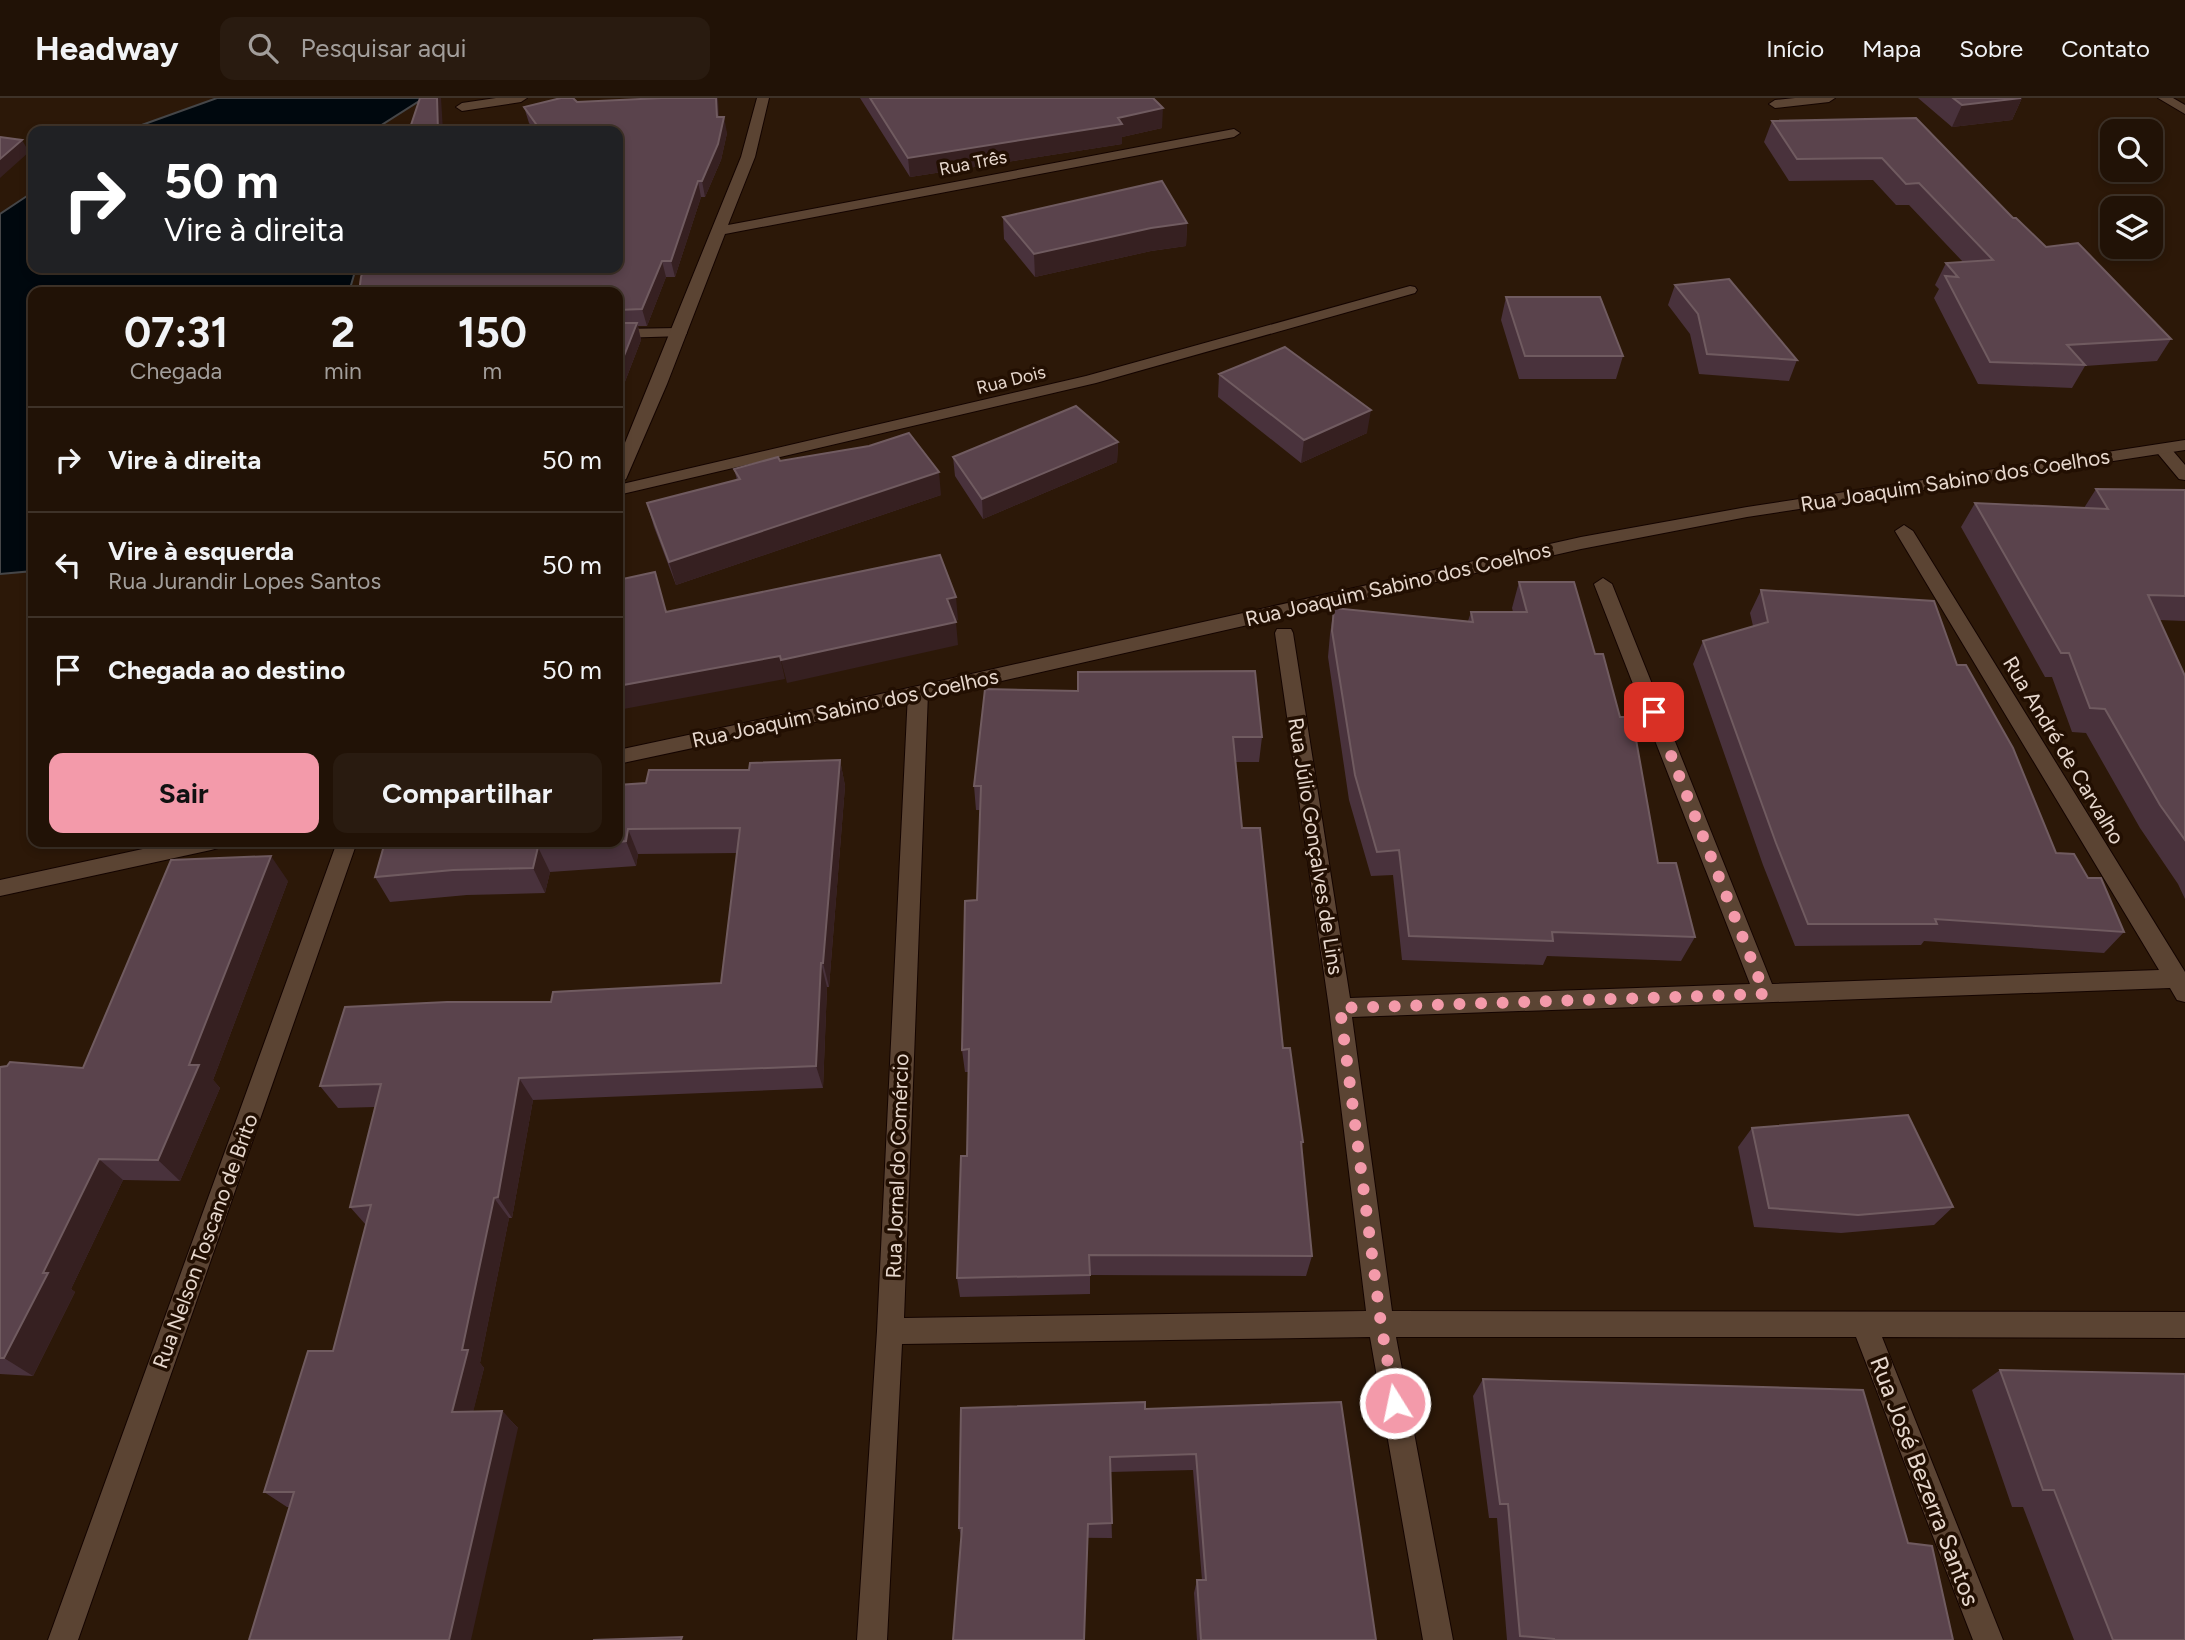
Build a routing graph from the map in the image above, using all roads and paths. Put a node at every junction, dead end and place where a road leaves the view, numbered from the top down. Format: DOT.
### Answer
graph roads {
  1 [pos="521,98"];
  2 [pos="763,98"];
  3 [pos="1829,98"];
  4 [pos="2164,98"];
  5 [pos="1775,104"];
  6 [pos="462,107"];
  7 [pos="2185,110"];
  8 [pos="1234,133"];
  9 [pos="718,231"];
  10 [pos="1410,290"];
  11 [pos="680,333"];
  12 [pos="623,334"];
  13 [pos="2185,445"];
  14 [pos="2162,449"];
  15 [pos="623,467"];
  16 [pos="2185,475"];
  17 [pos="623,489"];
  18 [pos="1904,531"];
  19 [pos="1603,584"];
  20 [pos="1283,633"];
  21 [pos="918,693"];
  22 [pos="623,756"];
  23 [pos="188,847"];
  24 [pos="345,847"];
  25 [pos="0,888"];
  26 [pos="2181,986"];
  27 [pos="1765,994"];
  28 [pos="1340,1008"];
  29 [pos="1863,1323"];
  30 [pos="1381,1324"];
  31 [pos="2185,1325"];
  32 [pos="890,1331"];
  33 [pos="63,1640"];
  34 [pos="872,1640"];
  35 [pos="1438,1640"];
  36 [pos="1987,1640"];
  1 -- 6 [label="street"];
  2 -- 9 [label="street"];
  3 -- 5 [label="street"];
  4 -- 7 [label="street"];
  8 -- 9 [label="street, Rua Três"];
  9 -- 11 [label="street"];
  10 -- 17 [label="street, Rua Dois"];
  11 -- 12 [label="street"];
  11 -- 15 [label="street"];
  13 -- 14 [label="street, Rua Joaquim Sabino dos Coelhos"];
  14 -- 16 [label="street"];
  14 -- 21 [label="street, Rua Joaquim Sabino dos Coelhos"];
  18 -- 26 [label="street, Rua André de Carvalho"];
  19 -- 27 [label="street"];
  20 -- 28 [label="street, Rua Júlio Gonçalves de Lins"];
  21 -- 22 [label="street, Rua Joaquim Sabino dos Coelhos"];
  21 -- 32 [label="street, Rua Jornal do Comércio"];
  23 -- 25 [label="street"];
  24 -- 33 [label="street, Rua Nelson Toscano de Brito"];
  26 -- 27 [label="street"];
  27 -- 28 [label="street"];
  28 -- 30 [label="street, Rua Júlio Gonçalves de Lins"];
  29 -- 30 [label="street"];
  29 -- 31 [label="street"];
  29 -- 36 [label="street, Rua José Bezerra Santos"];
  30 -- 32 [label="street"];
  30 -- 35 [label="street, Rua Júlio Gonçalves de Lins"];
  32 -- 34 [label="street, Rua Jornal do Comércio"];
}
